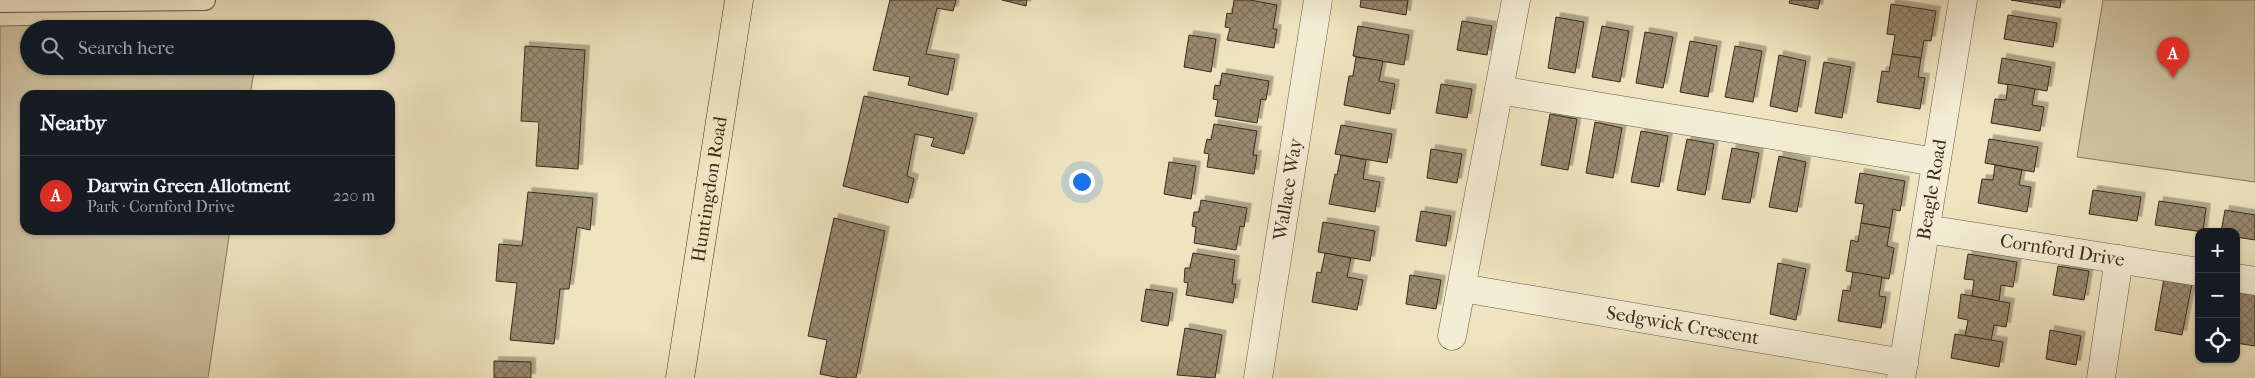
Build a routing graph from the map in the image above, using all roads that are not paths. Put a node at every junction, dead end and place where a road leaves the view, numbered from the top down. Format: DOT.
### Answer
graph roads {
  1 [pos="205,0"];
  2 [pos="739,0"];
  3 [pos="1318,0"];
  4 [pos="1516,0"];
  5 [pos="1963,0"];
  6 [pos="0,2"];
  7 [pos="1499,90"];
  8 [pos="1936,162"];
  9 [pos="1926,229"];
  10 [pos="2119,259"];
  11 [pos="2195,271"];
  12 [pos="2240,278"];
  13 [pos="2255,280"];
  14 [pos="1462,288"];
  15 [pos="1452,336"];
  16 [pos="1902,371"];
  17 [pos="680,378"];
  18 [pos="1258,378"];
  19 [pos="2101,378"];
  1 -- 6 [label="lane"];
  2 -- 17 [label="main road, Huntingdon Road"];
  3 -- 18 [label="street, Wallace Way"];
  4 -- 7 [label="street"];
  5 -- 8 [label="street, Beagle Road"];
  7 -- 8 [label="street"];
  7 -- 14 [label="street"];
  8 -- 9 [label="street, Beagle Road"];
  9 -- 10 [label="street, Cornford Drive"];
  9 -- 16 [label="street, Beagle Road"];
  10 -- 11 [label="street, Cornford Drive"];
  10 -- 19 [label="street"];
  12 -- 13 [label="street"];
  14 -- 15 [label="street"];
  14 -- 16 [label="street, Sedgwick Crescent"];
}
